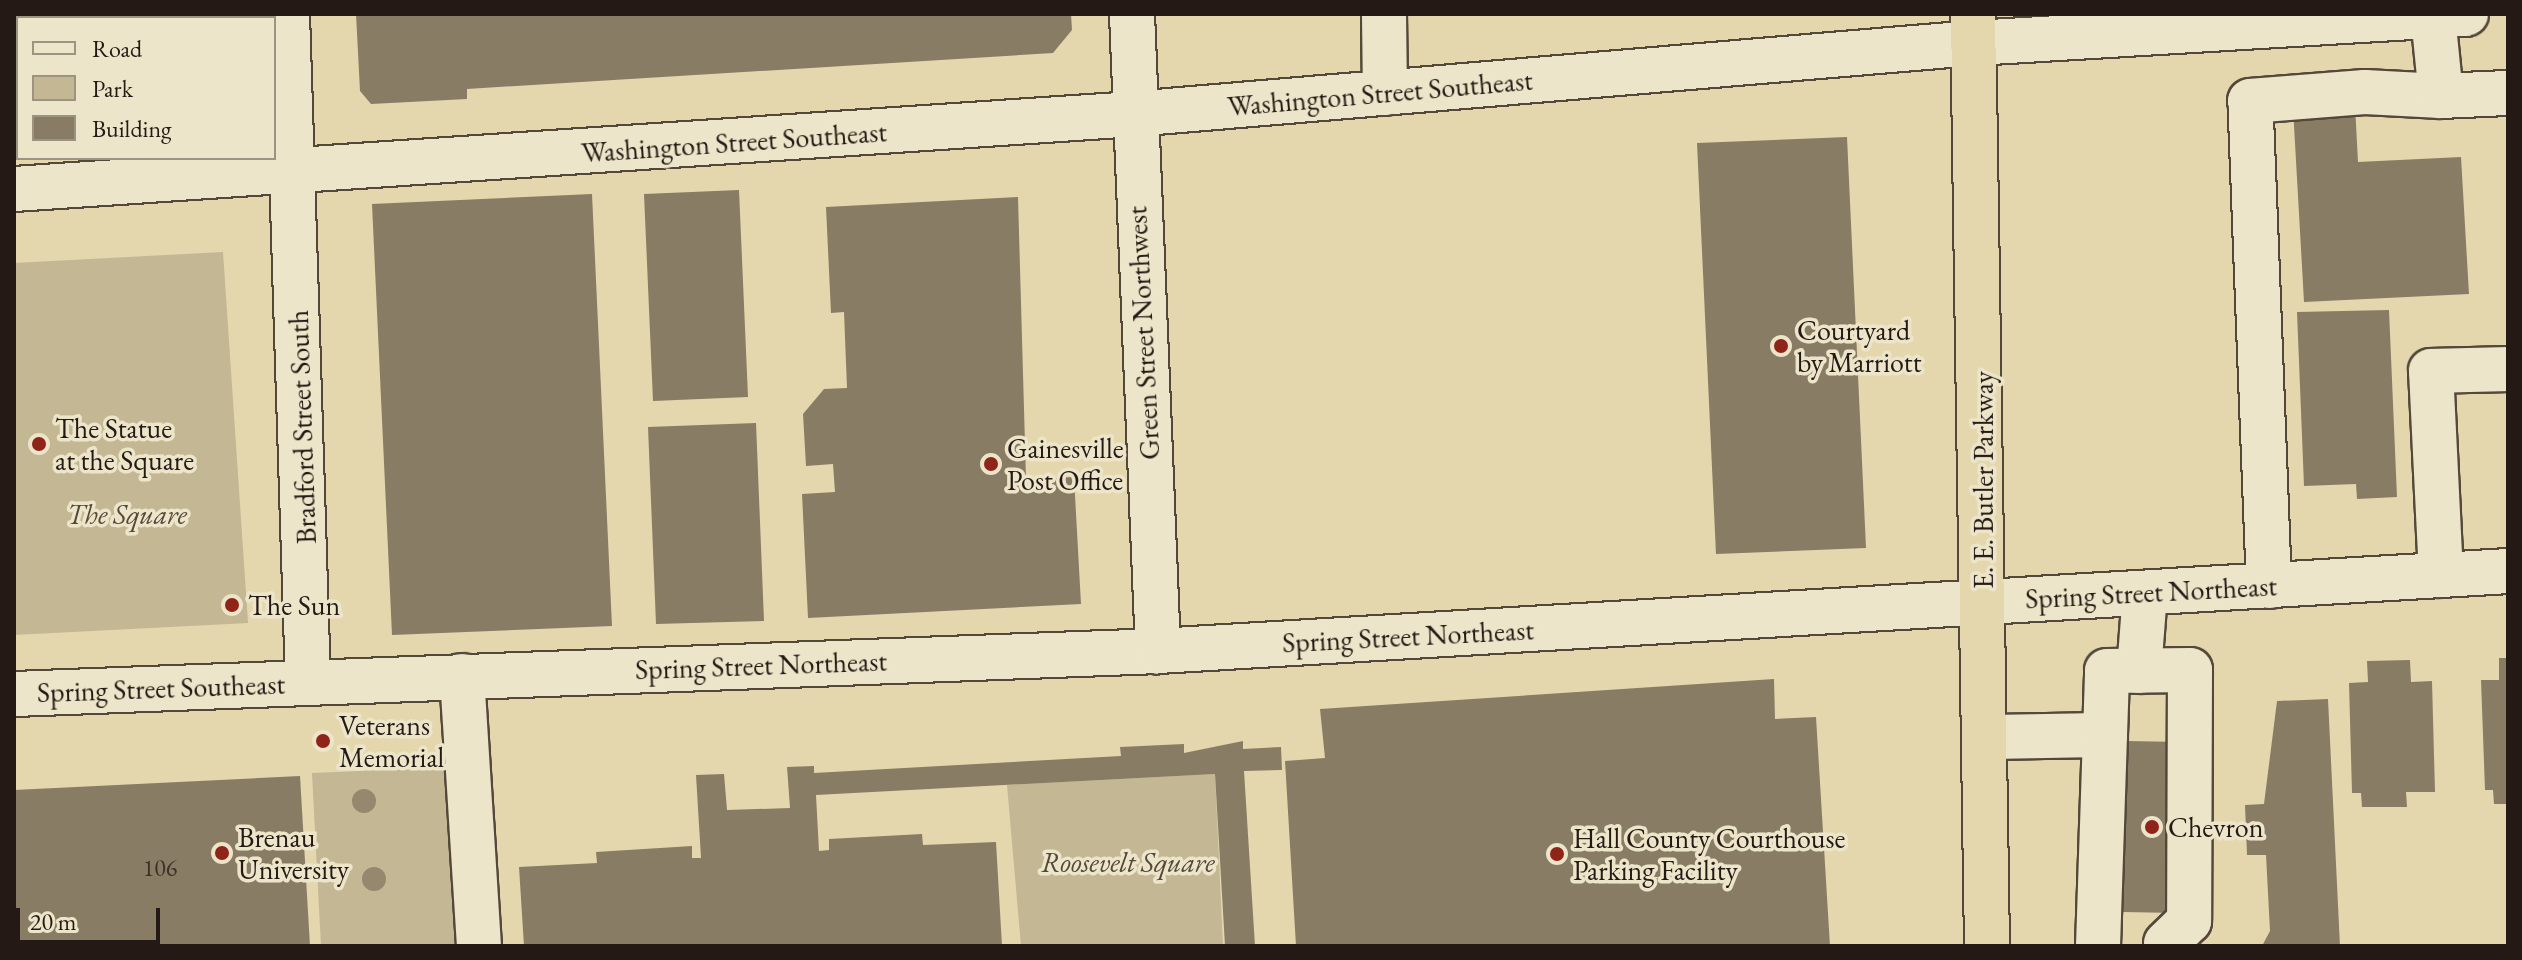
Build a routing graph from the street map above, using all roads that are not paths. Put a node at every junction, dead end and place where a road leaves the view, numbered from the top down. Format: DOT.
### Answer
graph roads {
  1 [pos="287,14"];
  2 [pos="1132,14"];
  3 [pos="1384,14"];
  4 [pos="2449,15"];
  5 [pos="2226,21"];
  6 [pos="1973,29"];
  7 [pos="1385,93"];
  8 [pos="2508,93"];
  9 [pos="2441,96"];
  10 [pos="1133,114"];
  11 [pos="294,173"];
  12 [pos="14,189"];
  13 [pos="2508,369"];
  14 [pos="2508,571"];
  15 [pos="2441,575"];
  16 [pos="2269,586"];
  17 [pos="2145,593"];
  18 [pos="1982,602"];
  19 [pos="1158,651"];
  20 [pos="2139,671"];
  21 [pos="462,676"];
  22 [pos="308,682"];
  23 [pos="14,694"];
  24 [pos="2105,735"];
  25 [pos="1986,737"];
  26 [pos="2166,944"];
  27 [pos="479,946"];
  28 [pos="1987,946"];
  29 [pos="2098,946"];
  30 [pos="2106,946"];
  1 -- 11 [label="street, Bradford Street South"];
  2 -- 10 [label="street, Green Street Northwest"];
  3 -- 7 [label="street"];
  4 -- 5 [label="street, Washington Street Southeast"];
  4 -- 9 [label="street"];
  5 -- 6 [label="street, Washington Street Southeast"];
  6 -- 7 [label="street, Washington Street Southeast"];
  6 -- 18 [label="highway, E. E. Butler Parkway"];
  7 -- 10 [label="street, Washington Street Southeast"];
  8 -- 9 [label="street"];
  9 -- 16 [label="street"];
  10 -- 11 [label="street, Washington Street Southeast"];
  10 -- 19 [label="street, Green Street Northwest"];
  11 -- 12 [label="street, Washington Street Southeast"];
  11 -- 22 [label="street, Bradford Street South"];
  13 -- 15 [label="street"];
  14 -- 15 [label="street, Spring Street Northeast"];
  15 -- 16 [label="street, Spring Street Northeast"];
  16 -- 17 [label="street, Spring Street Northeast"];
  17 -- 18 [label="street, Spring Street Northeast"];
  17 -- 20 [label="street"];
  18 -- 19 [label="street, Spring Street Northeast"];
  18 -- 25 [label="highway, E. E. Butler Parkway"];
  19 -- 21 [label="street, Spring Street Northeast"];
  20 -- 24 [label="street"];
  20 -- 26 [label="street"];
  21 -- 22 [label="street, Spring Street Northeast"];
  21 -- 27 [label="street"];
  22 -- 23 [label="street, Spring Street Southeast"];
  24 -- 25 [label="street"];
  24 -- 29 [label="street"];
  25 -- 28 [label="highway, E. E. Butler Parkway"];
  26 -- 30 [label="street"];
}
